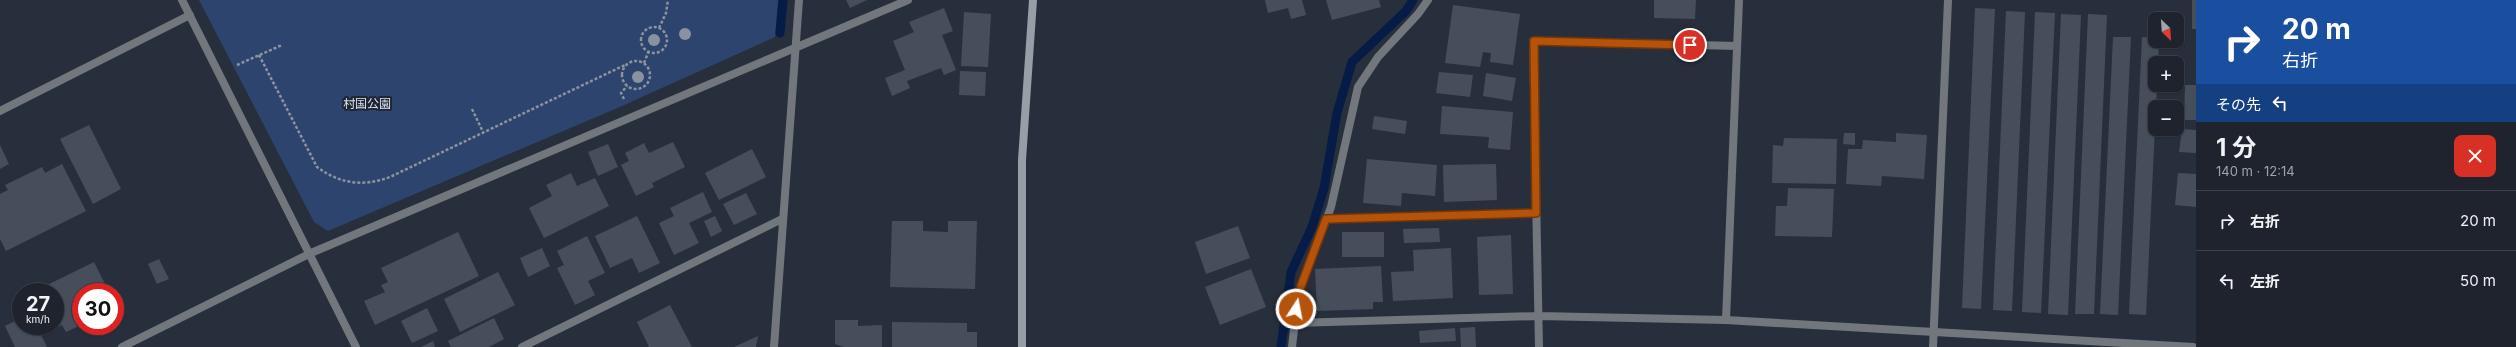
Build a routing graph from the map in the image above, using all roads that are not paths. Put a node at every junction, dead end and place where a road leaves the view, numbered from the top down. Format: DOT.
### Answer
graph roads {
  1 [pos="182,0"];
  2 [pos="799,0"];
  3 [pos="908,0"];
  4 [pos="1033,0"];
  5 [pos="1428,0"];
  6 [pos="1739,0"];
  7 [pos="1948,0"];
  8 [pos="190,15"];
  9 [pos="1737,46"];
  10 [pos="796,47"];
  11 [pos="0,111"];
  12 [pos="1536,213"];
  13 [pos="782,219"];
  14 [pos="1326,219"];
  15 [pos="311,253"];
  16 [pos="1539,316"];
  17 [pos="1726,320"];
  18 [pos="1294,323"];
  19 [pos="1933,333"];
  20 [pos="122,347"];
  21 [pos="356,347"];
  22 [pos="522,347"];
  23 [pos="774,347"];
  24 [pos="1022,347"];
  25 [pos="1292,347"];
  26 [pos="1539,347"];
  27 [pos="1933,347"];
  28 [pos="2193,347"];
  1 -- 8 [label="street"];
  2 -- 10 [label="street"];
  3 -- 10 [label="street"];
  4 -- 24 [label="street"];
  5 -- 14 [label="street"];
  6 -- 9 [label="street"];
  7 -- 19 [label="street"];
  8 -- 11 [label="street"];
  8 -- 15 [label="street"];
  9 -- 12 [label="street"];
  9 -- 17 [label="street"];
  10 -- 13 [label="street"];
  10 -- 15 [label="street"];
  12 -- 14 [label="street"];
  12 -- 16 [label="street"];
  13 -- 22 [label="street"];
  13 -- 23 [label="street"];
  14 -- 18 [label="street"];
  15 -- 20 [label="street"];
  15 -- 21 [label="street"];
  16 -- 17 [label="street"];
  16 -- 18 [label="street"];
  16 -- 26 [label="street"];
  17 -- 19 [label="street"];
  18 -- 25 [label="street"];
  19 -- 27 [label="street"];
  19 -- 28 [label="street"];
}
